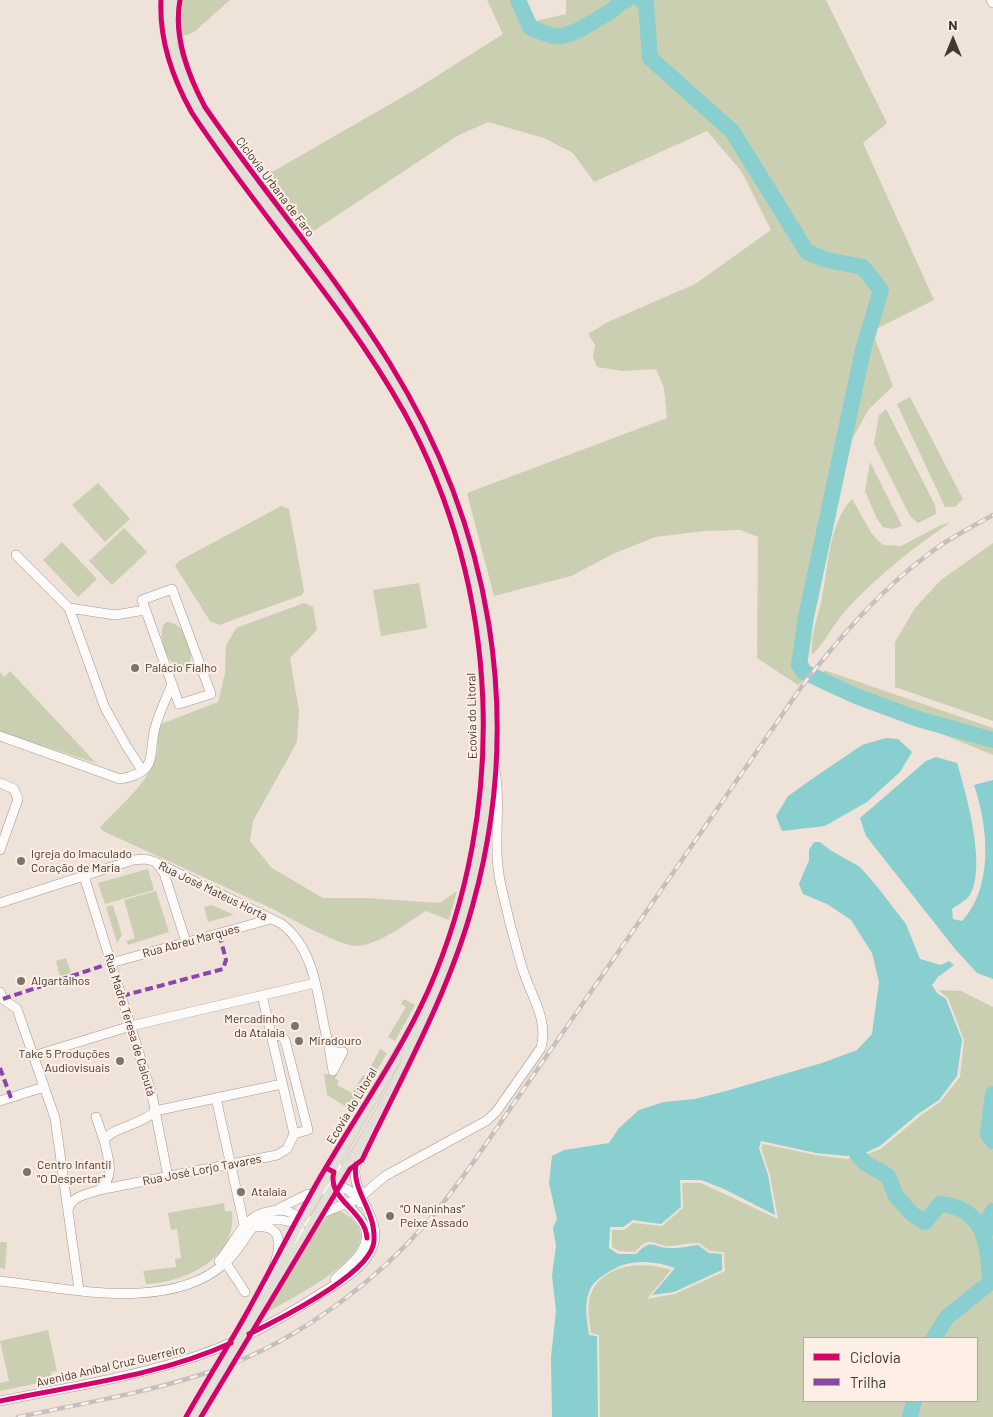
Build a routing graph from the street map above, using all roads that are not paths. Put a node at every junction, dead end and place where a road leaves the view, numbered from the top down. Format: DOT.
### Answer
graph roads {
  1 [pos="165,0"];
  2 [pos="175,0"];
  3 [pos="181,74"];
  4 [pos="16,555"];
  5 [pos="69,608"];
  6 [pos="146,610"];
  7 [pos="172,684"];
  8 [pos="0,736"];
  9 [pos="489,746"];
  10 [pos="142,770"];
  11 [pos="0,783"];
  12 [pos="0,850"];
  13 [pos="157,864"];
  14 [pos="176,873"];
  15 [pos="84,876"];
  16 [pos="166,882"];
  17 [pos="0,903"];
  18 [pos="271,919"];
  19 [pos="186,942"];
  20 [pos="455,943"];
  21 [pos="111,964"];
  22 [pos="314,983"];
  23 [pos="262,995"];
  24 [pos="1,997"];
  25 [pos="131,1026"];
  26 [pos="272,1036"];
  27 [pos="329,1046"];
  28 [pos="33,1056"];
  29 [pos="387,1074"];
  30 [pos="282,1084"];
  31 [pos="44,1087"];
  32 [pos="216,1098"];
  33 [pos="386,1100"];
  34 [pos="0,1101"];
  35 [pos="155,1111"];
  36 [pos="96,1117"];
  37 [pos="294,1134"];
  38 [pos="104,1140"];
  39 [pos="230,1165"];
  40 [pos="110,1169"];
  41 [pos="330,1170"];
  42 [pos="168,1177"];
  43 [pos="64,1186"];
  44 [pos="122,1186"];
  45 [pos="334,1187"];
  46 [pos="99,1190"];
  47 [pos="317,1192"];
  48 [pos="359,1195"];
  49 [pos="78,1197"];
  50 [pos="304,1197"];
  51 [pos="346,1204"];
  52 [pos="68,1212"];
  53 [pos="265,1212"];
  54 [pos="318,1217"];
  55 [pos="299,1224"];
  56 [pos="243,1225"];
  57 [pos="250,1230"];
  58 [pos="226,1263"];
  59 [pos="0,1282"];
  60 [pos="276,1282"];
  61 [pos="186,1284"];
  62 [pos="79,1290"];
  63 [pos="245,1292"];
  64 [pos="260,1300"];
  65 [pos="304,1305"];
  66 [pos="0,1401"];
  67 [pos="194,1417"];
  1 -- 3 [label="main road"];
  2 -- 3 [label="main road"];
  3 -- 9 [label="main road"];
  4 -- 5 [label="street"];
  5 -- 6 [label="street"];
  5 -- 10 [label="street"];
  6 -- 7 [label="street"];
  6 -- 7 [label="street"];
  7 -- 10 [label="street"];
  8 -- 10 [label="street"];
  9 -- 20 [label="main road"];
  9 -- 48 [label="street"];
  11 -- 12 [label="street"];
  13 -- 14 [label="street, Rua José Mateus Horta"];
  13 -- 15 [label="street, Rua José Mateus Horta"];
  13 -- 16 [label="street"];
  14 -- 16 [label="street"];
  14 -- 18 [label="street, Rua José Mateus Horta"];
  15 -- 17 [label="street, Rua José Mateus Horta"];
  15 -- 21 [label="street, Rua Madre Teresa de Calcutá"];
  16 -- 19 [label="street"];
  18 -- 19 [label="street, Rua Abreu Marques"];
  18 -- 22 [label="street, Rua José Mateus Horta"];
  19 -- 21 [label="street, Rua Abreu Marques"];
  20 -- 29 [label="main road"];
  20 -- 33 [label="main road"];
  21 -- 25 [label="street, Rua Madre Teresa de Calcutá"];
  22 -- 23 [label="street"];
  22 -- 27 [label="street, Rua José Mateus Horta"];
  23 -- 25 [label="street"];
  23 -- 26 [label="street"];
  24 -- 28 [label="street"];
  25 -- 28 [label="street"];
  25 -- 35 [label="street, Rua Madre Teresa de Calcutá"];
  26 -- 30 [label="street"];
  26 -- 37 [label="street, Rua José Lorjo Tavares"];
  27 -- 27 [label="street, Rua José Mateus Horta"];
  28 -- 31 [label="street"];
  29 -- 41 [label="main road"];
  29 -- 45 [label="street"];
  30 -- 32 [label="street"];
  30 -- 37 [label="street"];
  31 -- 34 [label="street"];
  31 -- 43 [label="street"];
  32 -- 35 [label="street"];
  32 -- 39 [label="street"];
  33 -- 45 [label="main road"];
  33 -- 48 [label="street"];
  35 -- 38 [label="street"];
  35 -- 42 [label="street, Rua Madre Teresa de Calcutá"];
  36 -- 38 [label="street"];
  37 -- 39 [label="street, Rua José Lorjo Tavares"];
  38 -- 40 [label="street"];
  39 -- 42 [label="street, Rua José Lorjo Tavares"];
  39 -- 56 [label="street"];
  40 -- 44 [label="street"];
  40 -- 46 [label="street"];
  41 -- 47 [label="main road"];
  41 -- 50 [label="street"];
  42 -- 44 [label="street, Rua José Lorjo Tavares"];
  43 -- 49 [label="street"];
  43 -- 52 [label="street"];
  44 -- 46 [label="street, Rua José Lorjo Tavares"];
  45 -- 47 [label="street"];
  45 -- 48 [label="street"];
  45 -- 51 [label="street"];
  45 -- 54 [label="main road"];
  46 -- 49 [label="street, Rua José Lorjo Tavares"];
  47 -- 50 [label="street"];
  47 -- 55 [label="main road"];
  48 -- 51 [label="street"];
  48 -- 65 [label="street"];
  49 -- 52 [label="street"];
  50 -- 53 [label="street"];
  51 -- 54 [label="street"];
  51 -- 65 [label="street"];
  52 -- 62 [label="street"];
  53 -- 55 [label="street"];
  53 -- 56 [label="street"];
  54 -- 55 [label="street"];
  54 -- 60 [label="main road"];
  55 -- 57 [label="street"];
  55 -- 60 [label="street"];
  55 -- 64 [label="main road"];
  56 -- 57 [label="street"];
  56 -- 61 [label="street"];
  57 -- 58 [label="street"];
  57 -- 64 [label="street"];
  58 -- 61 [label="street"];
  58 -- 63 [label="street"];
  59 -- 62 [label="street"];
  60 -- 64 [label="main road"];
  61 -- 62 [label="street"];
  64 -- 67 [label="main road, bridge"];
  65 -- 66 [label="street, Avenida Aníbal Cruz Guerreiro"];
}
